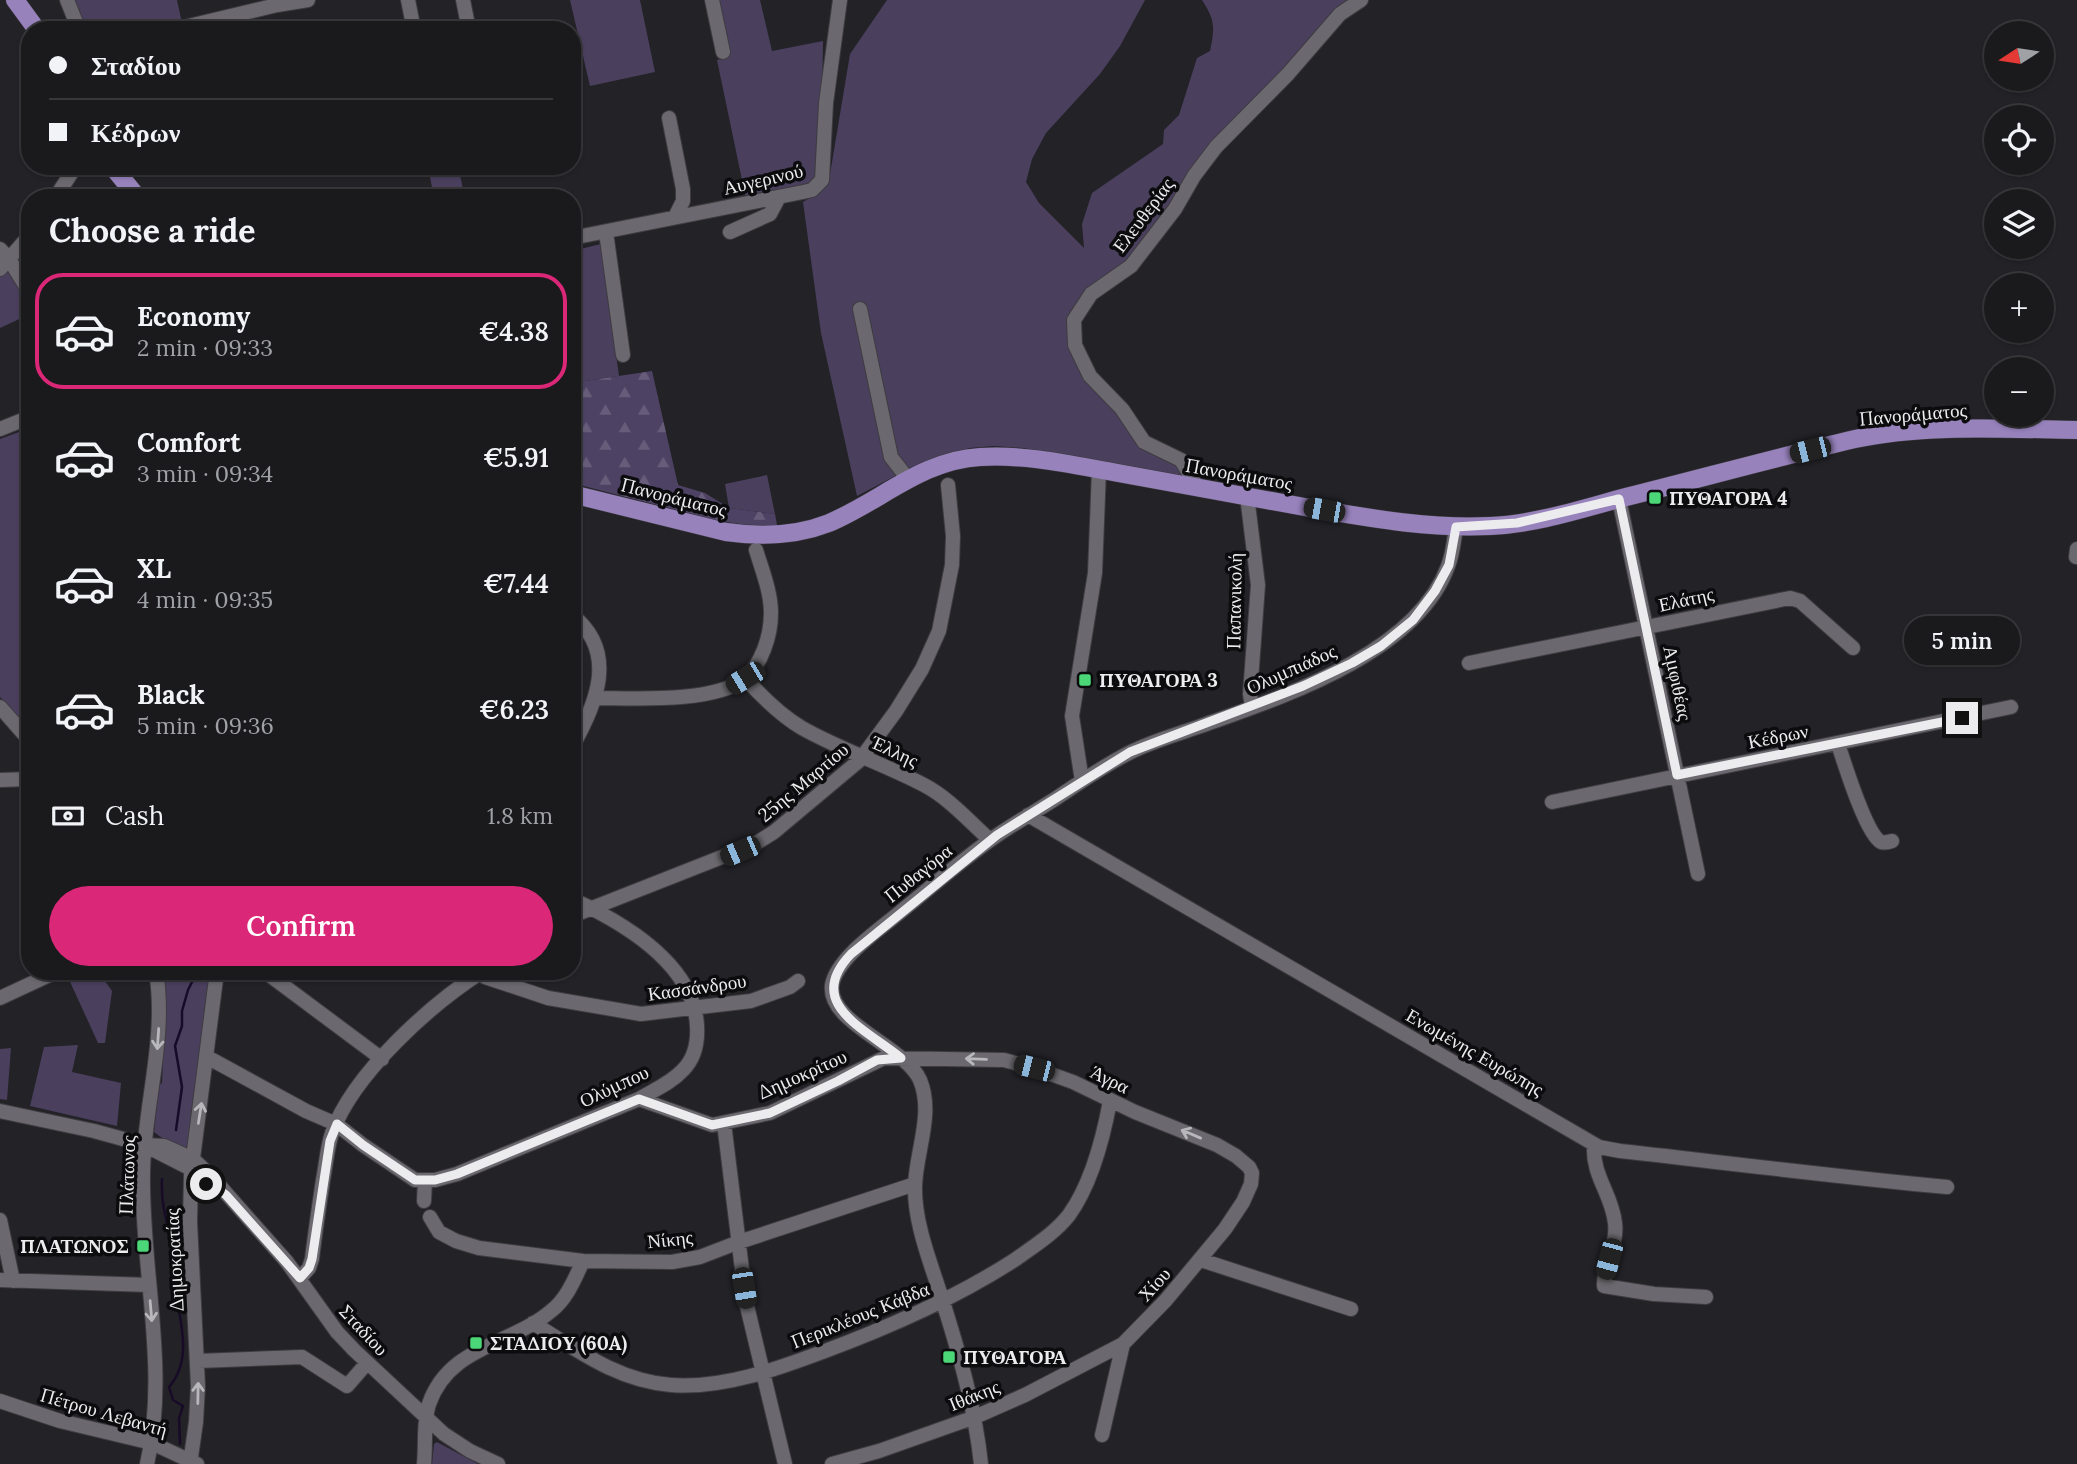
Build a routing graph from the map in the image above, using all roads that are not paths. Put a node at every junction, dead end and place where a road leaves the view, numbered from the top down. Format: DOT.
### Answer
graph roads {
  1 [pos="15,0"];
  2 [pos="67,0"];
  3 [pos="308,0"];
  4 [pos="408,0"];
  5 [pos="463,0"];
  6 [pos="712,0"];
  7 [pos="841,0"];
  8 [pos="1361,0"];
  9 [pos="30,21"];
  10 [pos="75,21"];
  11 [pos="215,21"];
  12 [pos="412,21"];
  13 [pos="467,21"];
  14 [pos="723,52"];
  15 [pos="669,118"];
  16 [pos="119,175"];
  17 [pos="131,189"];
  18 [pos="779,197"];
  19 [pos="675,217"];
  20 [pos="607,232"];
  21 [pos="730,233"];
  22 [pos="581,237"];
  23 [pos="21,243"];
  24 [pos="3,259"];
  25 [pos="21,282"];
  26 [pos="860,309"];
  27 [pos="623,355"];
  28 [pos="21,421"];
  29 [pos="0,429"];
  30 [pos="2077,430"];
  31 [pos="1099,470"];
  32 [pos="908,479"];
  33 [pos="947,485"];
  34 [pos="1198,488"];
  35 [pos="581,496"];
  36 [pos="1247,496"];
  37 [pos="1619,499"];
  38 [pos="1456,527"];
  39 [pos="756,550"];
  40 [pos="581,624"];
  41 [pos="1646,627"];
  42 [pos="1853,648"];
  43 [pos="1469,663"];
  44 [pos="745,678"];
  45 [pos="596,698"];
  46 [pos="1252,707"];
  47 [pos="2011,707"];
  48 [pos="0,708"];
  49 [pos="581,729"];
  50 [pos="21,731"];
  51 [pos="1838,744"];
  52 [pos="863,757"];
  53 [pos="1677,775"];
  54 [pos="21,780"];
  55 [pos="1082,781"];
  56 [pos="0,782"];
  57 [pos="1552,802"];
  58 [pos="1028,815"];
  59 [pos="990,840"];
  60 [pos="1892,841"];
  61 [pos="1698,874"];
  62 [pos="581,903"];
  63 [pos="591,908"];
  64 [pos="581,912"];
  65 [pos="39,980"];
  66 [pos="157,980"];
  67 [pos="216,980"];
  68 [pos="276,980"];
  69 [pos="469,980"];
  70 [pos="501,980"];
  71 [pos="798,981"];
  72 [pos="0,998"];
  73 [pos="697,1009"];
  74 [pos="207,1057"];
  75 [pos="901,1058"];
  76 [pos="382,1059"];
  77 [pos="639,1099"];
  78 [pos="1110,1101"];
  79 [pos="0,1111"];
  80 [pos="724,1123"];
  81 [pos="337,1124"];
  82 [pos="145,1145"];
  83 [pos="1594,1145"];
  84 [pos="192,1164"];
  85 [pos="1250,1167"];
  86 [pos="420,1180"];
  87 [pos="210,1183"];
  88 [pos="915,1184"];
  89 [pos="1947,1187"];
  90 [pos="190,1193"];
  91 [pos="226,1195"];
  92 [pos="424,1202"];
  93 [pos="430,1217"];
  94 [pos="0,1220"];
  95 [pos="739,1242"];
  96 [pos="1201,1260"];
  97 [pos="583,1261"];
  98 [pos="300,1278"];
  99 [pos="7,1281"];
  100 [pos="149,1285"];
  101 [pos="1706,1297"];
  102 [pos="943,1302"];
  103 [pos="1352,1309"];
  104 [pos="533,1323"];
  105 [pos="1123,1344"];
  106 [pos="198,1361"];
  107 [pos="367,1363"];
  108 [pos="762,1372"];
  109 [pos="0,1401"];
  110 [pos="975,1417"];
  111 [pos="426,1418"];
  112 [pos="1102,1435"];
  113 [pos="152,1443"];
  114 [pos="192,1463"];
  115 [pos="147,1464"];
  116 [pos="424,1464"];
  117 [pos="498,1464"];
  118 [pos="785,1464"];
  119 [pos="832,1464"];
  120 [pos="982,1464"];
  1 -- 9 [label="main road"];
  2 -- 10 [label="street"];
  3 -- 11 [label="street"];
  4 -- 12 [label="street"];
  5 -- 13 [label="street"];
  6 -- 14 [label="street"];
  7 -- 18 [label="street, Αυγερινού"];
  8 -- 34 [label="street, Ελευθερίας"];
  15 -- 19 [label="street"];
  16 -- 17 [label="main road"];
  18 -- 19 [label="street, Αυγερινού"];
  18 -- 21 [label="street"];
  19 -- 20 [label="street, Αυγερινού"];
  20 -- 22 [label="street, Αυγερινού"];
  20 -- 27 [label="street"];
  23 -- 24 [label="street"];
  24 -- 25 [label="street"];
  26 -- 32 [label="street"];
  28 -- 29 [label="street"];
  30 -- 37 [label="main road, Πανοράματος"];
  31 -- 32 [label="main road, Πανοράματος"];
  31 -- 34 [label="main road, Πανοράματος"];
  31 -- 55 [label="street"];
  32 -- 35 [label="main road, Πανοράματος"];
  33 -- 52 [label="street, 25ης Μαρτίου"];
  34 -- 36 [label="main road, Πανοράματος"];
  36 -- 38 [label="main road, Πανοράματος"];
  36 -- 46 [label="street, Παπανικολή"];
  37 -- 38 [label="main road, Πανοράματος"];
  37 -- 41 [label="street, Αμφιθέας"];
  38 -- 46 [label="street, Ολυμπιάδος"];
  39 -- 44 [label="street"];
  40 -- 45 [label="street"];
  41 -- 42 [label="street, Ελάτης"];
  41 -- 43 [label="street, Ελάτης"];
  41 -- 53 [label="street, Αμφιθέας"];
  44 -- 45 [label="street"];
  44 -- 52 [label="street, Έλλης"];
  45 -- 49 [label="street"];
  46 -- 55 [label="street, Ολυμπιάδος"];
  47 -- 51 [label="street, Κέδρων"];
  48 -- 50 [label="street"];
  51 -- 53 [label="street, Κέδρων"];
  51 -- 60 [label="street"];
  52 -- 59 [label="street, Έλλης"];
  52 -- 63 [label="street, 25ης Μαρτίου"];
  53 -- 57 [label="street, Κέδρων"];
  53 -- 61 [label="street, Αμφιθέας"];
  54 -- 56 [label="street"];
  55 -- 58 [label="street, Πυθαγόρα"];
  58 -- 59 [label="street, Πυθαγόρα"];
  58 -- 83 [label="street, Ενωμένης Ευρώπης"];
  59 -- 75 [label="street, Πυθαγόρα"];
  62 -- 63 [label="street"];
  63 -- 64 [label="street, 25ης Μαρτίου"];
  63 -- 73 [label="street"];
  65 -- 72 [label="street"];
  66 -- 82 [label="street, Πλάτωνος, one-way"];
  67 -- 74 [label="street, Δημοκρατίας"];
  68 -- 76 [label="street"];
  69 -- 76 [label="street"];
  70 -- 73 [label="street, Κασσάνδρου"];
  71 -- 73 [label="street, Κασσάνδρου"];
  73 -- 77 [label="street, Ολύμπου"];
  74 -- 81 [label="street"];
  84 -- 74 [label="street, Δημοκρατίας, one-way"];
  78 -- 75 [label="street, Άγρα, one-way"];
  75 -- 80 [label="street, Δημοκρίτου"];
  75 -- 88 [label="street, Πυθαγόρα"];
  76 -- 81 [label="street"];
  77 -- 80 [label="street, Δημοκρίτου"];
  77 -- 86 [label="street, Ολύμπου"];
  85 -- 78 [label="street, Άγρα, one-way"];
  78 -- 102 [label="street, Περικλέους Κάβδα"];
  79 -- 82 [label="street, Σταδίου"];
  80 -- 95 [label="street"];
  81 -- 86 [label="street"];
  81 -- 98 [label="street"];
  82 -- 84 [label="street, Σταδίου"];
  82 -- 100 [label="street, Πλάτωνος"];
  83 -- 89 [label="street, Ενωμένης Ευρώπης"];
  83 -- 101 [label="street"];
  84 -- 87 [label="street, Σταδίου"];
  84 -- 90 [label="street, Δημοκρατίας"];
  84 -- 91 [label="street, Σταδίου"];
  85 -- 96 [label="street, Χίου"];
  86 -- 92 [label="street"];
  87 -- 90 [label="street"];
  87 -- 91 [label="street, Σταδίου"];
  88 -- 95 [label="street, Νίκης"];
  88 -- 102 [label="street, Πυθαγόρα"];
  90 -- 106 [label="street, Δημοκρατίας"];
  91 -- 98 [label="street, Σταδίου"];
  93 -- 97 [label="street, Νίκης"];
  94 -- 99 [label="street"];
  95 -- 97 [label="street, Νίκης"];
  95 -- 108 [label="street"];
  96 -- 103 [label="street"];
  96 -- 105 [label="street, Χίου"];
  97 -- 104 [label="street"];
  98 -- 107 [label="street, Σταδίου"];
  99 -- 100 [label="street"];
  100 -- 113 [label="street, Πλάτωνος, one-way"];
  102 -- 108 [label="street, Περικλέους Κάβδα"];
  102 -- 110 [label="street, Πυθαγόρα"];
  104 -- 108 [label="street, Περικλέους Κάβδα"];
  104 -- 111 [label="street"];
  105 -- 110 [label="street, Ιθάκης"];
  105 -- 112 [label="street"];
  106 -- 107 [label="street"];
  114 -- 106 [label="street, Δημοκρατίας, one-way"];
  107 -- 111 [label="street, Σταδίου"];
  108 -- 118 [label="street"];
  109 -- 113 [label="street, Πέτρου Λεβαντή"];
  110 -- 119 [label="street, Ιθάκης"];
  110 -- 120 [label="street, Πυθαγόρα"];
  111 -- 116 [label="street"];
  111 -- 117 [label="street, Σταδίου"];
  113 -- 114 [label="street, Πέτρου Λεβαντή"];
  113 -- 115 [label="street, Πλάτωνος"];
}
